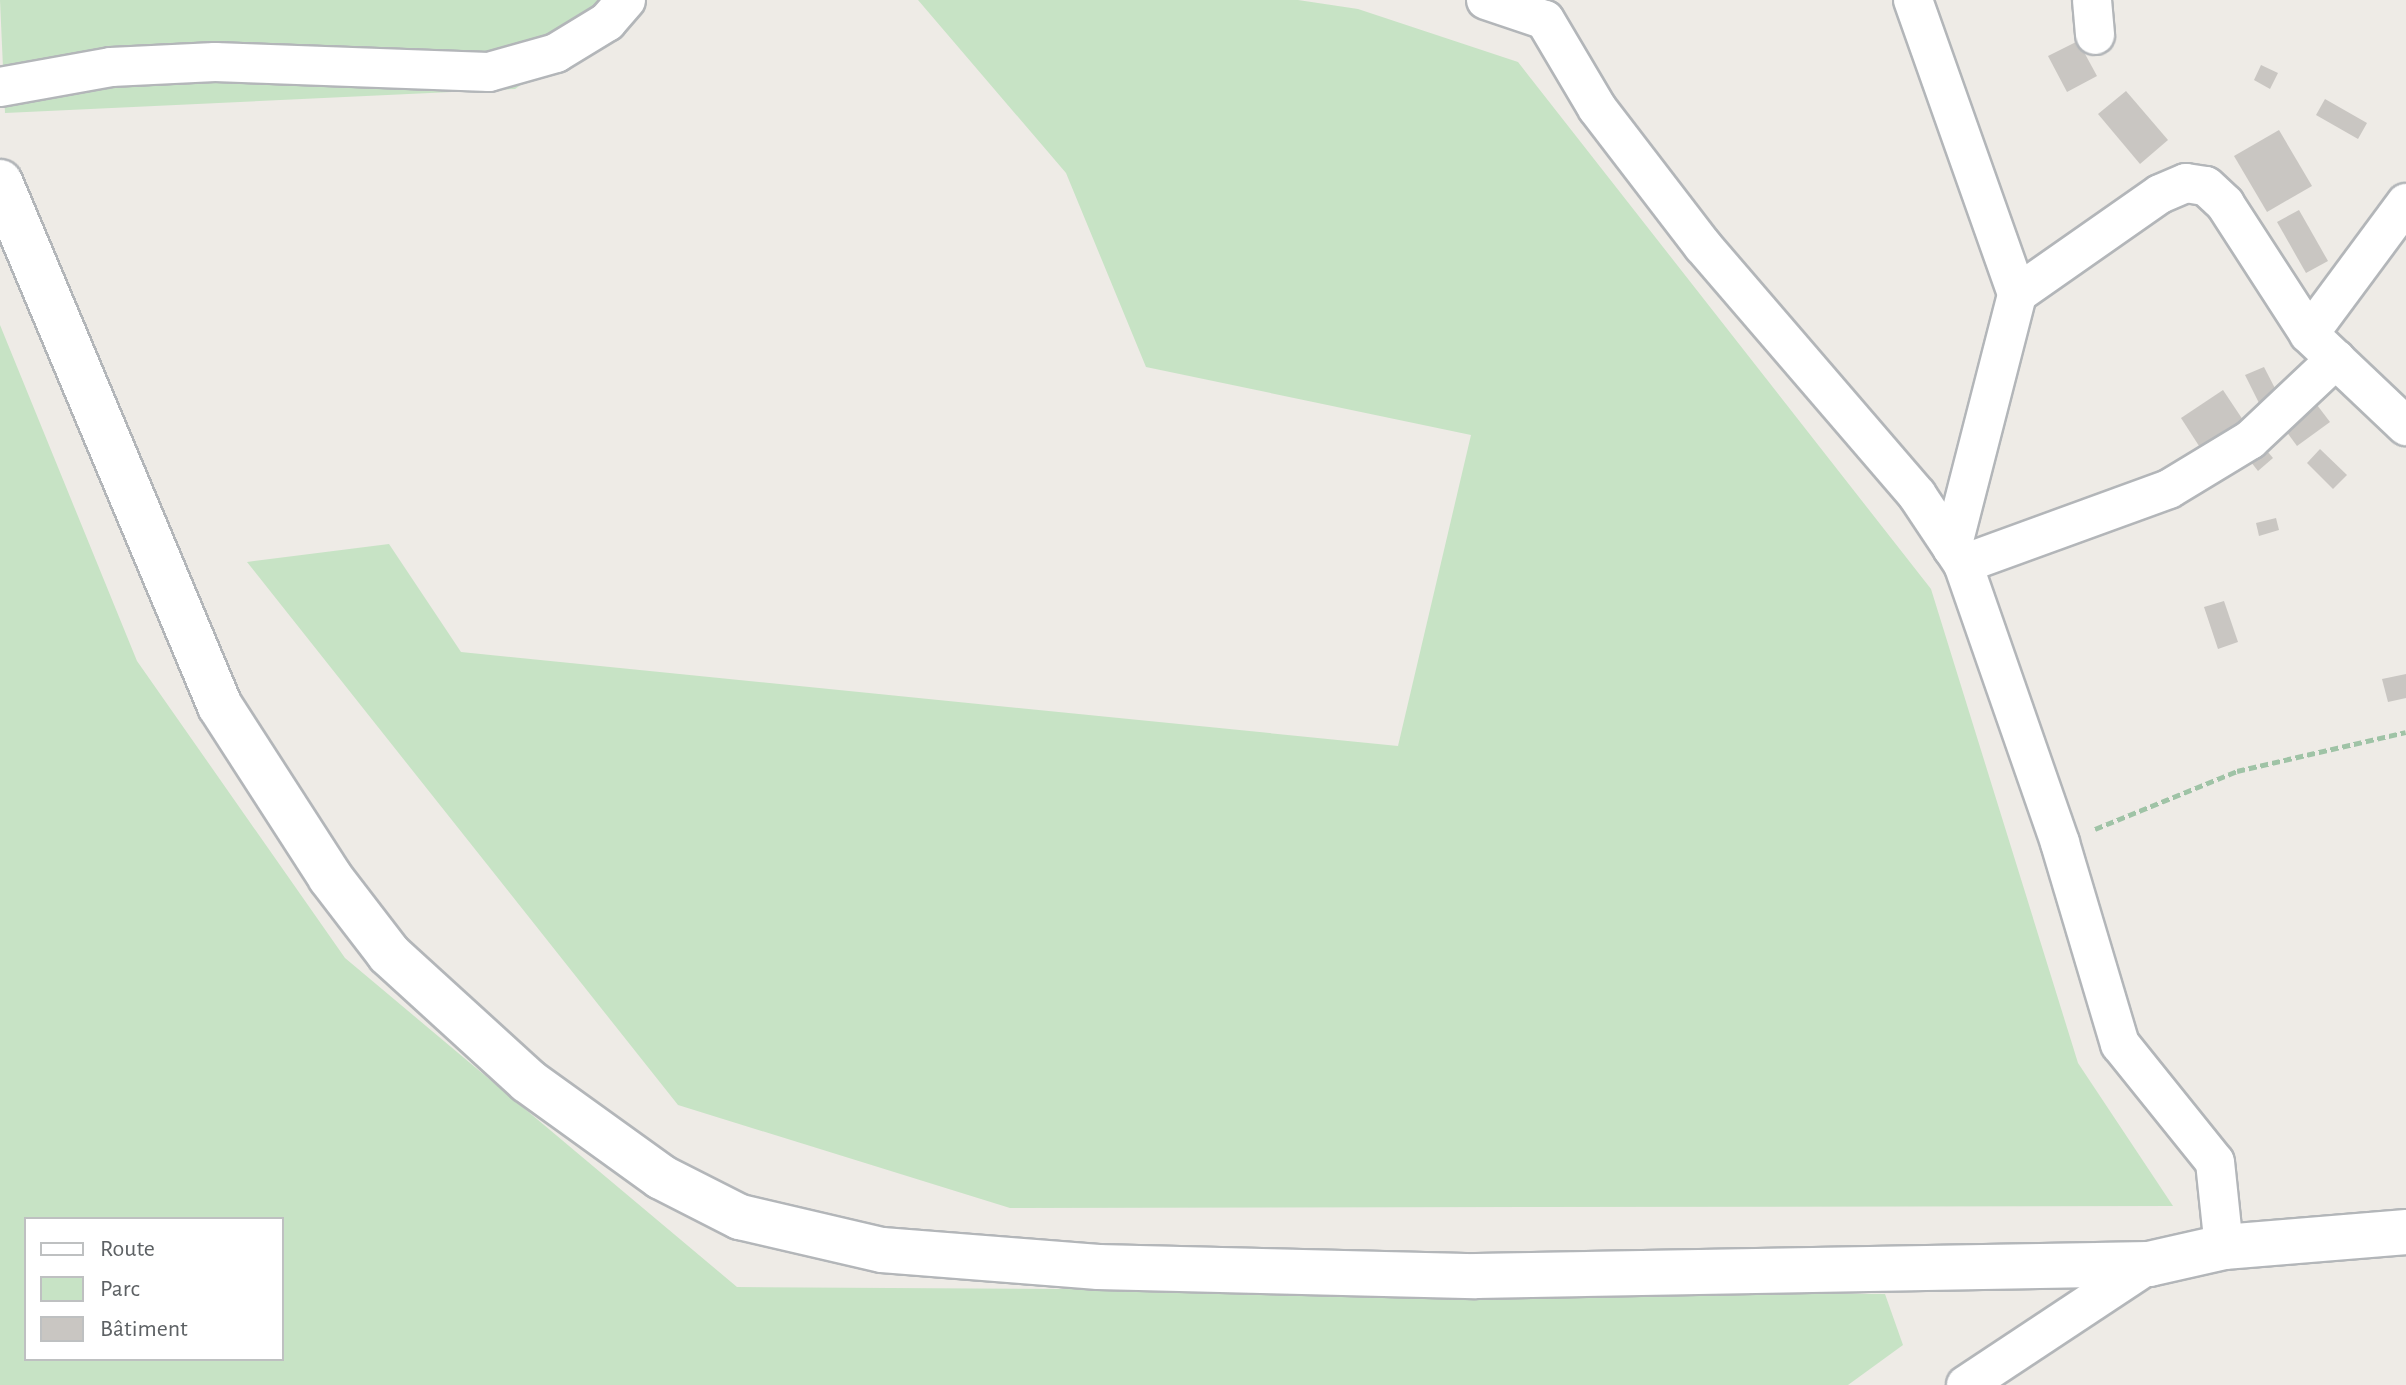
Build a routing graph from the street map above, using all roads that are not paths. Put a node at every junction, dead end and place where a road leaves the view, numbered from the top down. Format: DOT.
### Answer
graph roads {
  1 [pos="626,0"];
  2 [pos="1486,0"];
  3 [pos="1913,0"];
  4 [pos="1548,10"];
  5 [pos="0,87"];
  6 [pos="0,182"];
  7 [pos="2406,203"];
  8 [pos="2017,294"];
  9 [pos="2323,347"];
  10 [pos="2406,426"];
  11 [pos="1957,556"];
  12 [pos="2406,1232"];
  13 [pos="2224,1247"];
  14 [pos="2149,1264"];
  15 [pos="1966,1385"];
  1 -- 5 [label="street"];
  2 -- 4 [label="street"];
  3 -- 8 [label="street"];
  4 -- 11 [label="street"];
  6 -- 14 [label="street"];
  7 -- 9 [label="street"];
  8 -- 9 [label="street"];
  8 -- 11 [label="street"];
  9 -- 10 [label="street"];
  9 -- 11 [label="street"];
  11 -- 13 [label="street"];
  12 -- 13 [label="street"];
  13 -- 14 [label="street"];
  14 -- 15 [label="street"];
}
